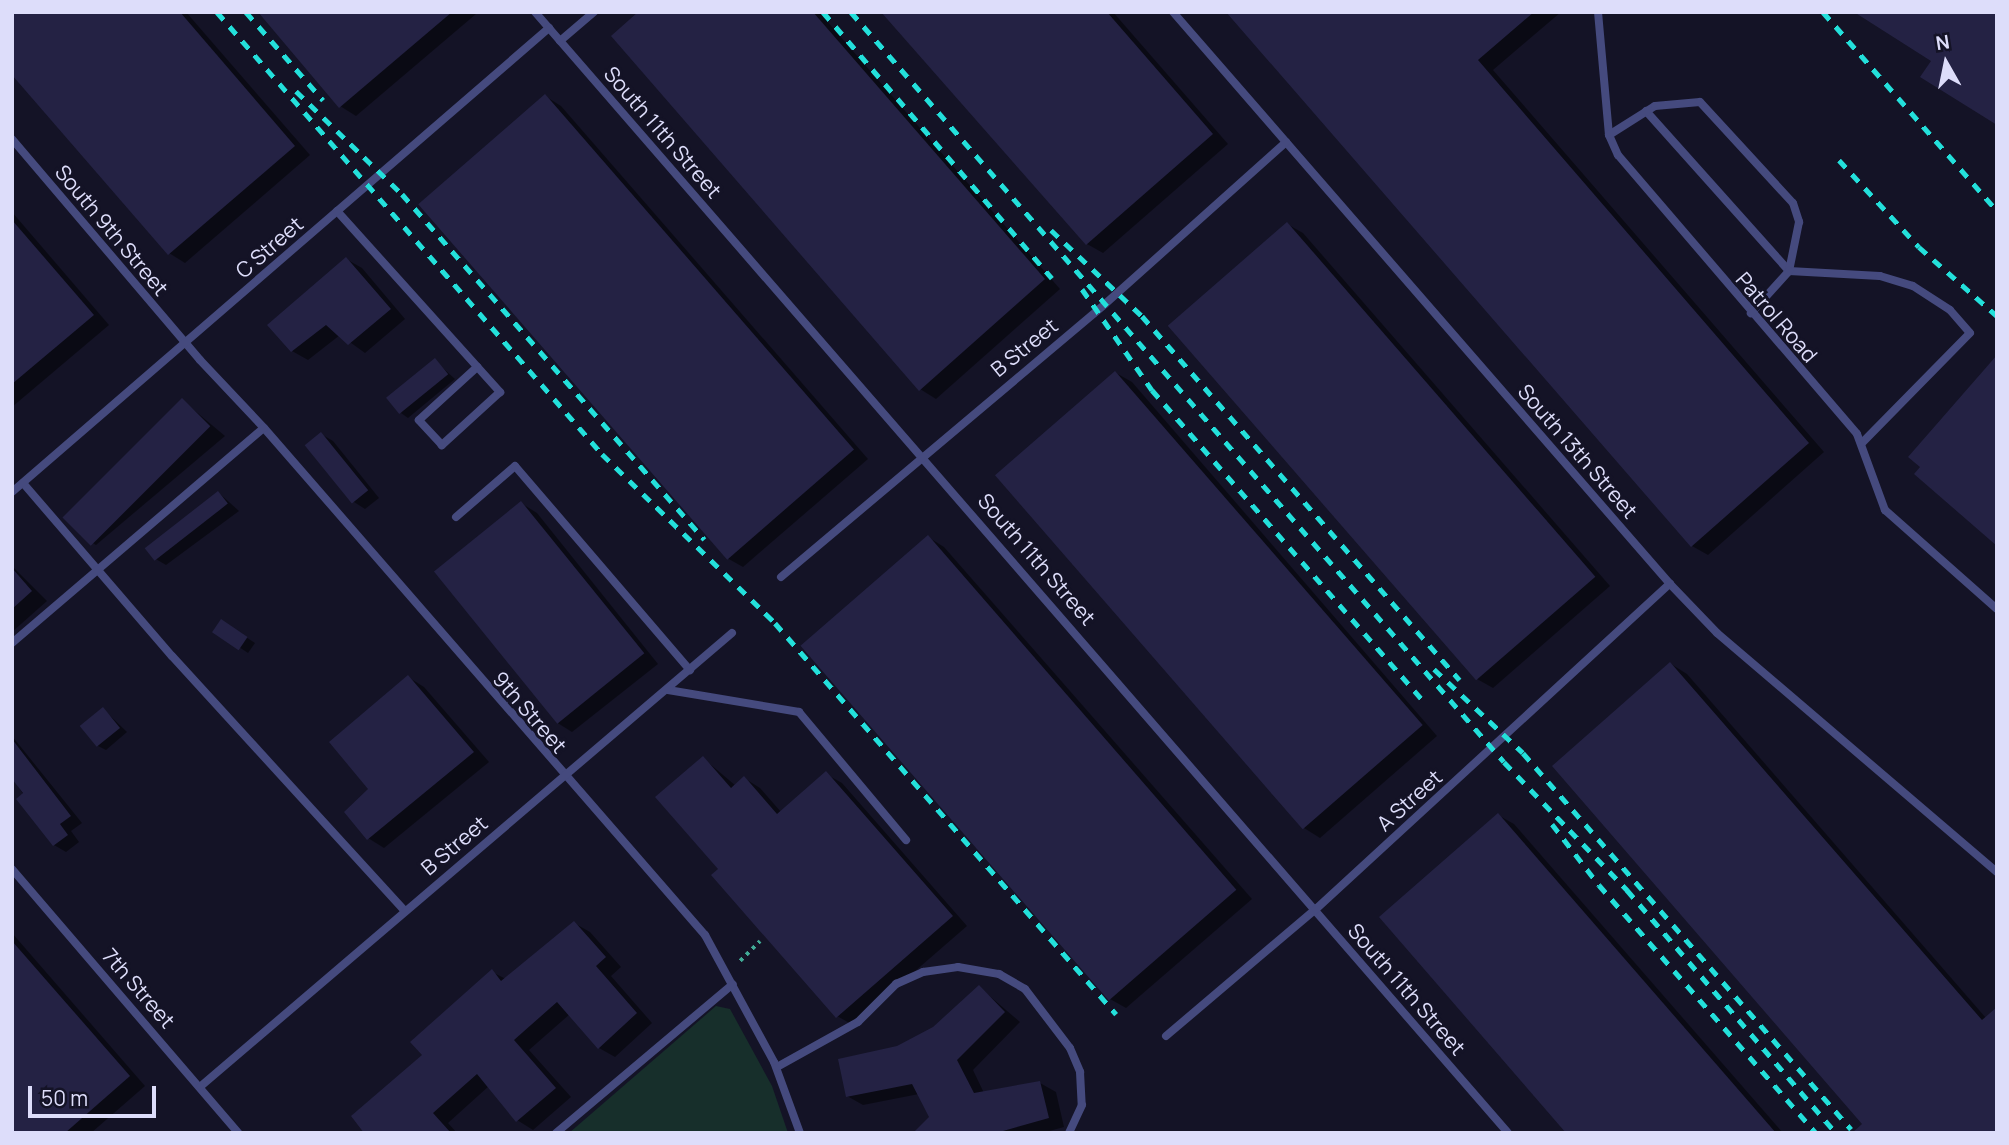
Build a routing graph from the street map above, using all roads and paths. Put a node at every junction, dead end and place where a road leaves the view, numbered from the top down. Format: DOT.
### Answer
graph roads {
  1 [pos="535,12"];
  2 [pos="594,12"];
  3 [pos="1173,12"];
  4 [pos="1598,12"];
  5 [pos="549,29"];
  6 [pos="560,41"];
  7 [pos="1646,111"];
  8 [pos="1609,135"];
  9 [pos="12,139"];
  10 [pos="1286,142"];
  11 [pos="337,211"];
  12 [pos="1790,271"];
  13 [pos="1751,313"];
  14 [pos="186,343"];
  15 [pos="477,367"];
  16 [pos="264,428"];
  17 [pos="1862,443"];
  18 [pos="922,453"];
  19 [pos="23,483"];
  20 [pos="12,492"];
  21 [pos="456,517"];
  22 [pos="97,571"];
  23 [pos="780,577"];
  24 [pos="1670,584"];
  25 [pos="1997,609"];
  26 [pos="732,633"];
  27 [pos="12,643"];
  28 [pos="690,670"];
  29 [pos="668,690"];
  30 [pos="562,777"];
  31 [pos="906,840"];
  32 [pos="12,869"];
  33 [pos="1997,872"];
  34 [pos="1316,909"];
  35 [pos="404,910"];
  36 [pos="760,941"];
  37 [pos="740,961"];
  38 [pos="733,984"];
  39 [pos="1166,1036"];
  40 [pos="777,1067"];
  41 [pos="201,1086"];
  42 [pos="238,1133"];
  43 [pos="556,1133"];
  44 [pos="800,1133"];
  45 [pos="1069,1133"];
  46 [pos="1508,1133"];
  1 -- 5 [label="lane, South 11th Street"];
  2 -- 6 [label="lane"];
  3 -- 10 [label="lane, South 13th Street"];
  4 -- 8 [label="lane, Patrol Road"];
  5 -- 6 [label="lane, South 11th Street"];
  5 -- 11 [label="lane, C Street"];
  6 -- 18 [label="lane, South 11th Street"];
  7 -- 8 [label="lane"];
  7 -- 12 [label="lane"];
  7 -- 12 [label="lane"];
  8 -- 13 [label="lane, Patrol Road"];
  9 -- 14 [label="lane, South 9th Street"];
  10 -- 18 [label="lane, B Street"];
  10 -- 24 [label="lane, South 13th Street"];
  11 -- 14 [label="lane, C Street"];
  11 -- 15 [label="lane"];
  12 -- 13 [label="lane"];
  12 -- 17 [label="lane"];
  13 -- 17 [label="lane, Patrol Road"];
  14 -- 16 [label="lane, 9th Street"];
  14 -- 19 [label="lane, C Street"];
  15 -- 15 [label="lane"];
  16 -- 22 [label="lane"];
  16 -- 30 [label="lane, 9th Street"];
  17 -- 25 [label="lane, Patrol Road"];
  18 -- 23 [label="lane, B Street"];
  18 -- 34 [label="lane, South 11th Street"];
  19 -- 20 [label="lane, C Street"];
  19 -- 22 [label="lane"];
  21 -- 28 [label="lane"];
  22 -- 27 [label="lane"];
  22 -- 35 [label="lane"];
  24 -- 33 [label="lane, South 13th Street"];
  24 -- 34 [label="lane, A Street"];
  26 -- 28 [label="lane, B Street"];
  28 -- 29 [label="lane, B Street"];
  29 -- 30 [label="lane, B Street"];
  29 -- 31 [label="lane"];
  30 -- 35 [label="lane, B Street"];
  30 -- 38 [label="lane, 9th Street"];
  32 -- 41 [label="lane, 7th Street"];
  34 -- 39 [label="lane, A Street"];
  34 -- 46 [label="lane, South 11th Street"];
  35 -- 41 [label="lane, B Street"];
  36 -- 37 [label="path"];
  38 -- 40 [label="lane, 9th Street"];
  38 -- 43 [label="lane"];
  40 -- 44 [label="lane, 9th Street"];
  40 -- 45 [label="lane"];
  41 -- 42 [label="lane, 7th Street"];
}
